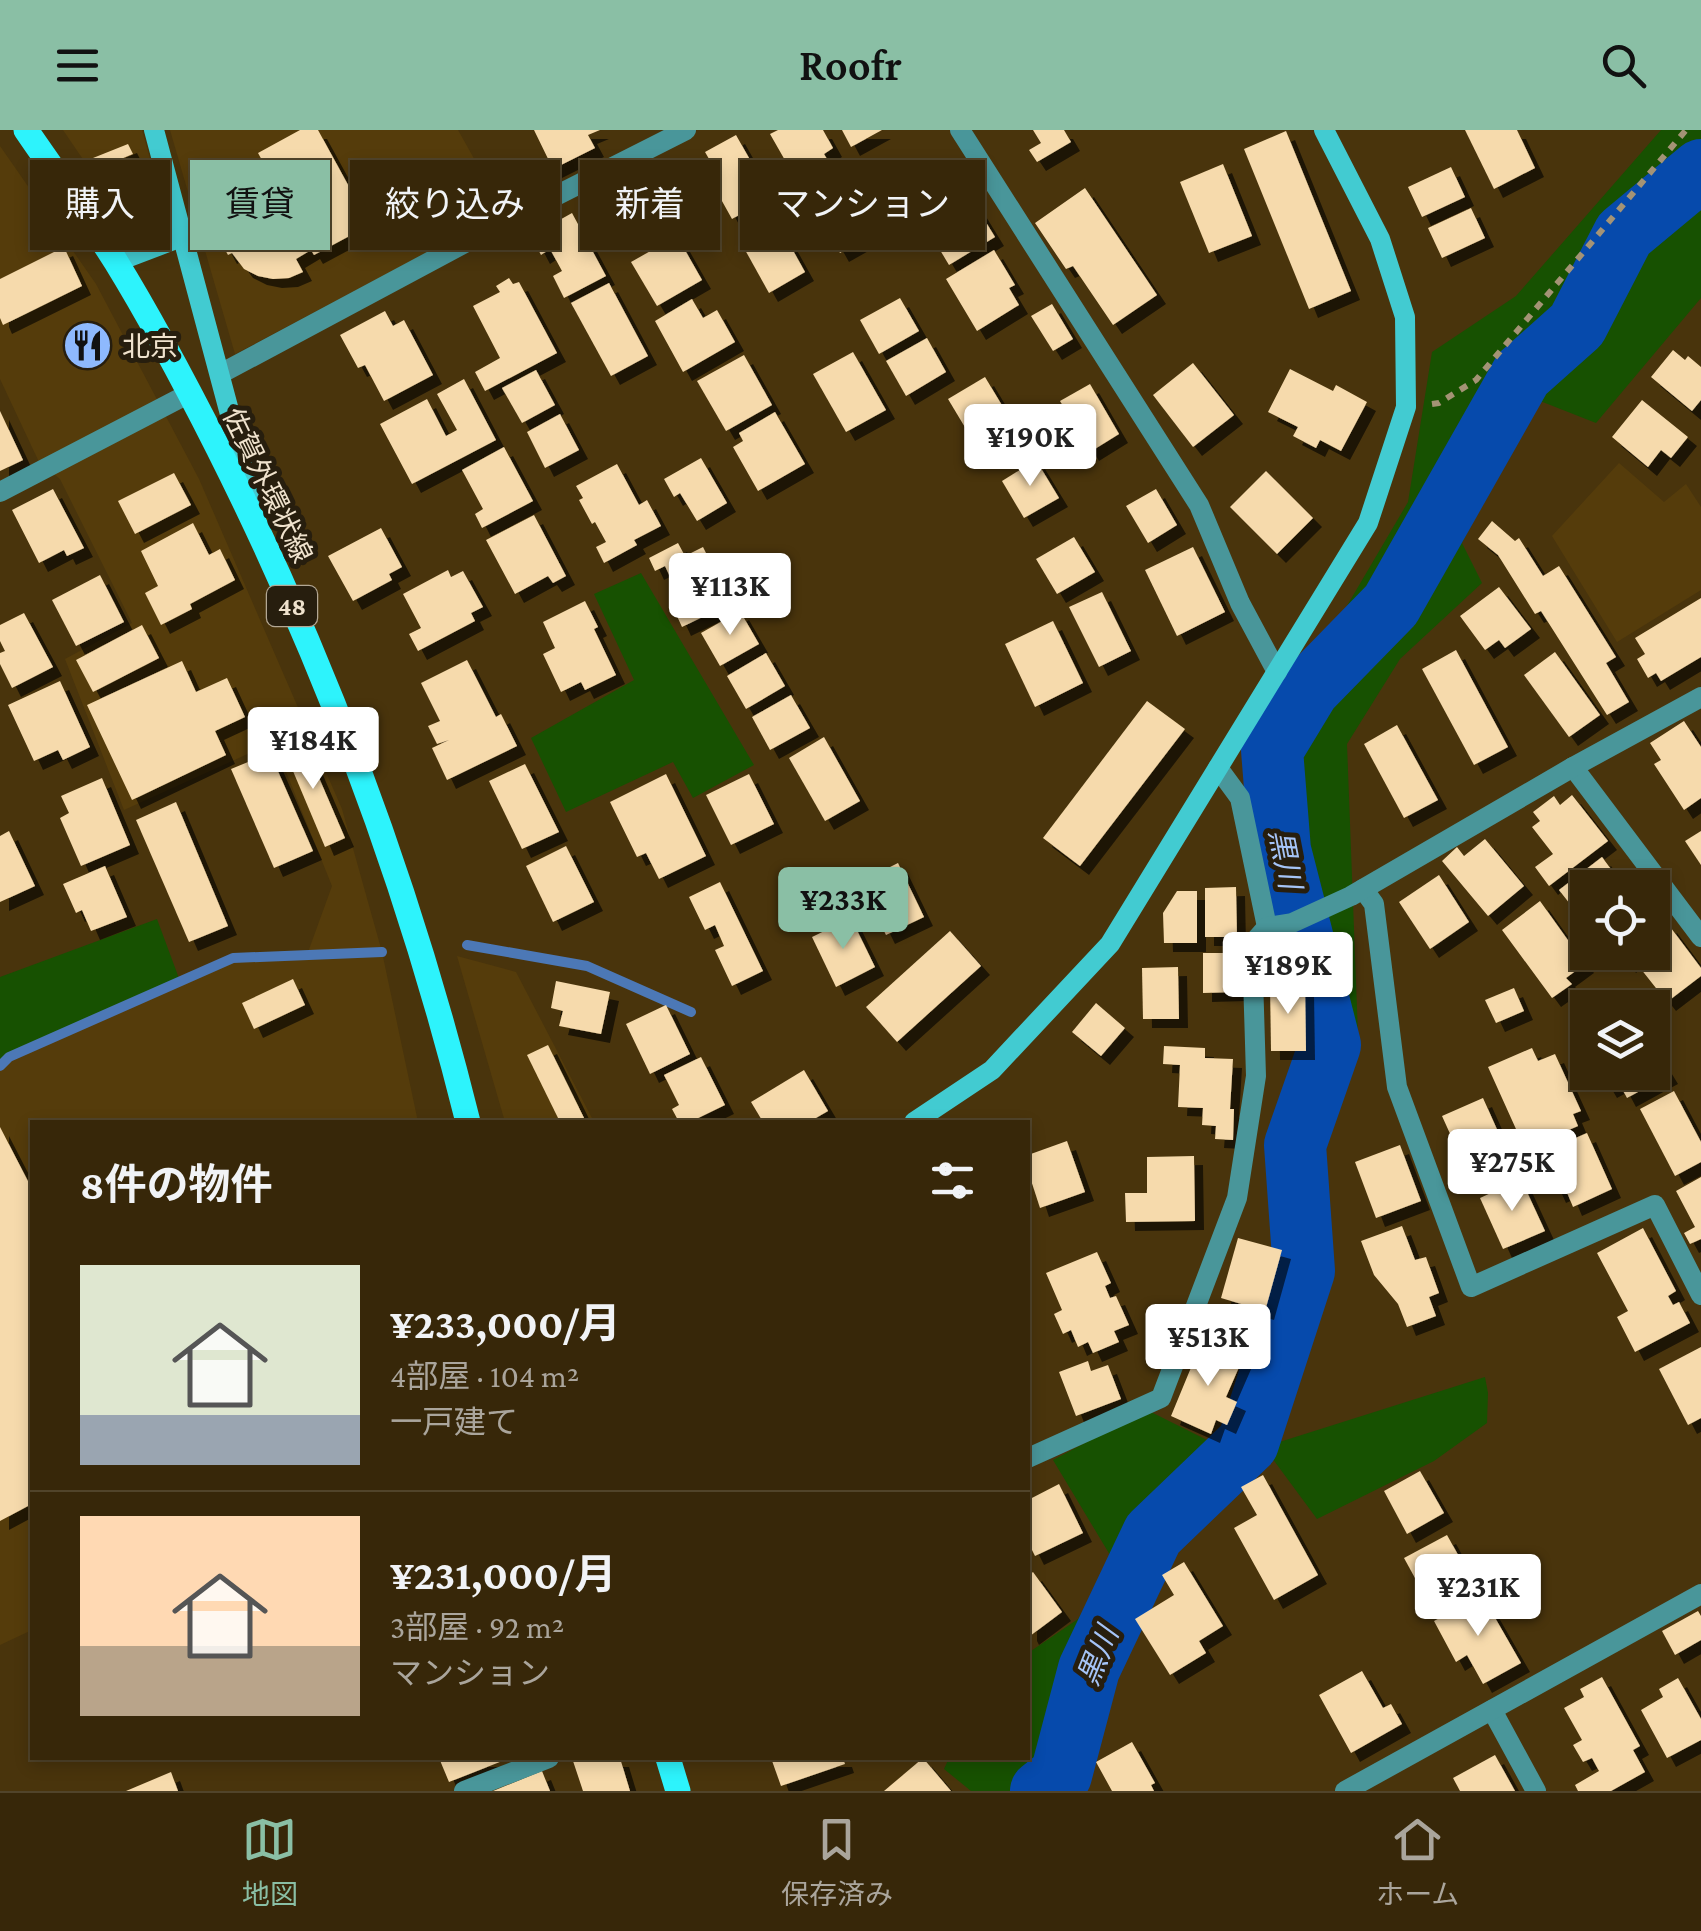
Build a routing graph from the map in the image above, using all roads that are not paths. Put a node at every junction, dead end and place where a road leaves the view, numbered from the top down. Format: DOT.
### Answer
graph roads {
  1 [pos="26,130"];
  2 [pos="154,130"];
  3 [pos="686,130"];
  4 [pos="960,130"];
  5 [pos="1324,130"];
  6 [pos="184,236"];
  7 [pos="116,262"];
  8 [pos="220,374"];
  9 [pos="190,393"];
  10 [pos="0,492"];
  11 [pos="262,535"];
  12 [pos="1277,672"];
  13 [pos="1701,697"];
  14 [pos="1573,767"];
  15 [pos="1218,768"];
  16 [pos="1357,892"];
  17 [pos="1692,908"];
  18 [pos="1267,926"];
  19 [pos="1701,937"];
  20 [pos="468,1120"];
  21 [pos="917,1120"];
  22 [pos="1701,1294"];
  23 [pos="1030,1457"];
  24 [pos="1701,1594"];
  25 [pos="1492,1710"];
  26 [pos="544,1760"];
  27 [pos="669,1760"];
  28 [pos="464,1791"];
  29 [pos="678,1791"];
  30 [pos="1345,1791"];
  31 [pos="1536,1791"];
  1 -- 7 [label="main road, 佐賀外環状線 / 48"];
  2 -- 6 [label="street"];
  3 -- 8 [label="street"];
  4 -- 12 [label="street"];
  5 -- 12 [label="street"];
  6 -- 7 [label="street"];
  6 -- 8 [label="street"];
  7 -- 9 [label="main road, 佐賀外環状線 / 48"];
  8 -- 11 [label="street"];
  9 -- 10 [label="street"];
  9 -- 11 [label="main road, 佐賀外環状線 / 48"];
  11 -- 20 [label="main road, 佐賀外環状線 / 48"];
  12 -- 15 [label="street"];
  13 -- 14 [label="street"];
  14 -- 16 [label="street"];
  14 -- 17 [label="street"];
  15 -- 18 [label="street"];
  15 -- 21 [label="street"];
  16 -- 18 [label="street"];
  16 -- 22 [label="street"];
  17 -- 19 [label="street"];
  18 -- 23 [label="street"];
  24 -- 25 [label="street"];
  25 -- 30 [label="street"];
  25 -- 31 [label="street"];
  26 -- 28 [label="street"];
  27 -- 29 [label="main road"];
}
